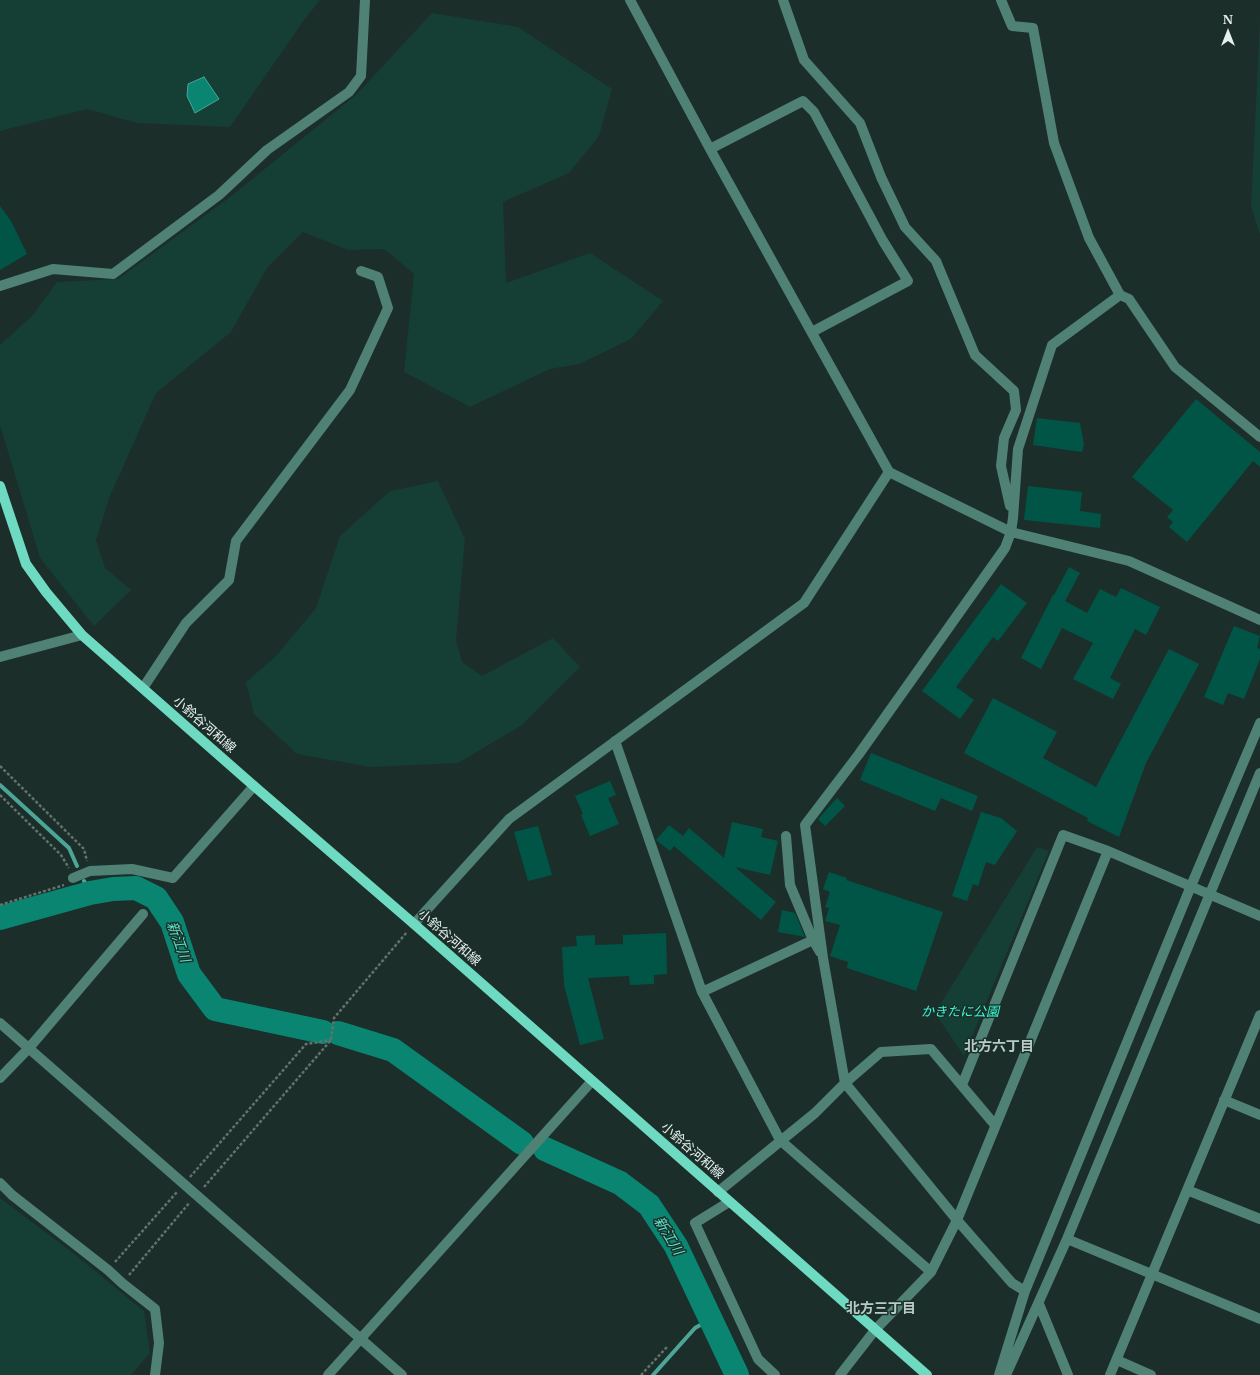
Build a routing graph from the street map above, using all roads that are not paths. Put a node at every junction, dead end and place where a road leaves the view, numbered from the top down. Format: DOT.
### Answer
graph roads {
  1 [pos="365,0"];
  2 [pos="630,0"];
  3 [pos="783,0"];
  4 [pos="1001,0"];
  5 [pos="710,149"];
  6 [pos="361,271"];
  7 [pos="0,286"];
  8 [pos="1120,295"];
  9 [pos="812,332"];
  10 [pos="1260,437"];
  11 [pos="890,472"];
  12 [pos="0,486"];
  13 [pos="1012,518"];
  14 [pos="1011,532"];
  15 [pos="1260,620"];
  16 [pos="82,634"];
  17 [pos="0,657"];
  18 [pos="143,688"];
  19 [pos="1260,723"];
  20 [pos="615,741"];
  21 [pos="1260,773"];
  22 [pos="254,786"];
  23 [pos="786,836"];
  24 [pos="1108,851"];
  25 [pos="73,878"];
  26 [pos="1191,886"];
  27 [pos="1210,895"];
  28 [pos="143,914"];
  29 [pos="1260,916"];
  30 [pos="414,924"];
  31 [pos="813,940"];
  32 [pos="823,958"];
  33 [pos="702,992"];
  34 [pos="1259,1018"];
  35 [pos="0,1022"];
  36 [pos="29,1048"];
  37 [pos="0,1078"];
  38 [pos="592,1081"];
  39 [pos="845,1083"];
  40 [pos="962,1085"];
  41 [pos="1224,1100"];
  42 [pos="1260,1116"];
  43 [pos="995,1125"];
  44 [pos="780,1140"];
  45 [pos="0,1182"];
  46 [pos="1187,1190"];
  47 [pos="718,1192"];
  48 [pos="729,1202"];
  49 [pos="1260,1219"];
  50 [pos="957,1220"];
  51 [pos="1067,1239"];
  52 [pos="931,1272"];
  53 [pos="1152,1274"];
  54 [pos="1024,1291"];
  55 [pos="1039,1304"];
  56 [pos="1260,1319"];
  57 [pos="875,1330"];
  58 [pos="361,1338"];
  59 [pos="350,1351"];
  60 [pos="1116,1360"];
  61 [pos="155,1375"];
  62 [pos="328,1375"];
  63 [pos="336,1375"];
  64 [pos="402,1375"];
  65 [pos="775,1375"];
  66 [pos="840,1375"];
  67 [pos="927,1375"];
  68 [pos="999,1375"];
  69 [pos="1006,1375"];
  70 [pos="1068,1375"];
  71 [pos="1110,1375"];
  72 [pos="1151,1375"];
  1 -- 7 [label="street"];
  2 -- 5 [label="street"];
  3 -- 13 [label="street"];
  4 -- 8 [label="street"];
  5 -- 9 [label="street"];
  5 -- 9 [label="street"];
  6 -- 18 [label="street"];
  8 -- 10 [label="street"];
  8 -- 13 [label="street"];
  9 -- 11 [label="street"];
  11 -- 14 [label="street"];
  11 -- 20 [label="street"];
  12 -- 16 [label="main road, 小鈴谷河和線"];
  13 -- 14 [label="street"];
  14 -- 15 [label="street"];
  14 -- 32 [label="street"];
  16 -- 17 [label="street"];
  16 -- 18 [label="main road, 小鈴谷河和線"];
  18 -- 22 [label="main road, 小鈴谷河和線"];
  19 -- 26 [label="street"];
  20 -- 30 [label="street"];
  20 -- 33 [label="street"];
  21 -- 27 [label="street"];
  22 -- 25 [label="street"];
  22 -- 30 [label="main road, 小鈴谷河和線"];
  23 -- 31 [label="street"];
  24 -- 26 [label="street"];
  24 -- 40 [label="street"];
  24 -- 43 [label="street"];
  26 -- 27 [label="street"];
  26 -- 54 [label="street"];
  27 -- 29 [label="street"];
  27 -- 51 [label="street"];
  28 -- 36 [label="street"];
  30 -- 38 [label="main road, 小鈴谷河和線"];
  31 -- 32 [label="street"];
  31 -- 33 [label="street"];
  32 -- 39 [label="street"];
  33 -- 44 [label="street"];
  34 -- 41 [label="street"];
  35 -- 36 [label="street"];
  36 -- 37 [label="street"];
  36 -- 58 [label="street"];
  38 -- 47 [label="main road, 小鈴谷河和線"];
  38 -- 58 [label="street"];
  39 -- 40 [label="street"];
  39 -- 44 [label="street"];
  39 -- 50 [label="street"];
  40 -- 43 [label="street"];
  41 -- 42 [label="street"];
  41 -- 46 [label="street"];
  43 -- 50 [label="street"];
  44 -- 47 [label="street"];
  44 -- 52 [label="street"];
  45 -- 61 [label="street"];
  46 -- 49 [label="street"];
  46 -- 53 [label="street"];
  47 -- 48 [label="main road, 小鈴谷河和線"];
  48 -- 57 [label="main road, 小鈴谷河和線"];
  48 -- 65 [label="street"];
  50 -- 52 [label="street"];
  50 -- 54 [label="street"];
  51 -- 53 [label="street"];
  51 -- 55 [label="street"];
  52 -- 57 [label="street"];
  53 -- 56 [label="street"];
  53 -- 60 [label="street"];
  54 -- 68 [label="street"];
  55 -- 69 [label="street"];
  55 -- 70 [label="street"];
  57 -- 66 [label="street"];
  57 -- 67 [label="main road, 小鈴谷河和線"];
  58 -- 59 [label="street"];
  58 -- 64 [label="street"];
  59 -- 62 [label="street"];
  59 -- 63 [label="street"];
  60 -- 71 [label="street"];
  60 -- 72 [label="street"];
}
